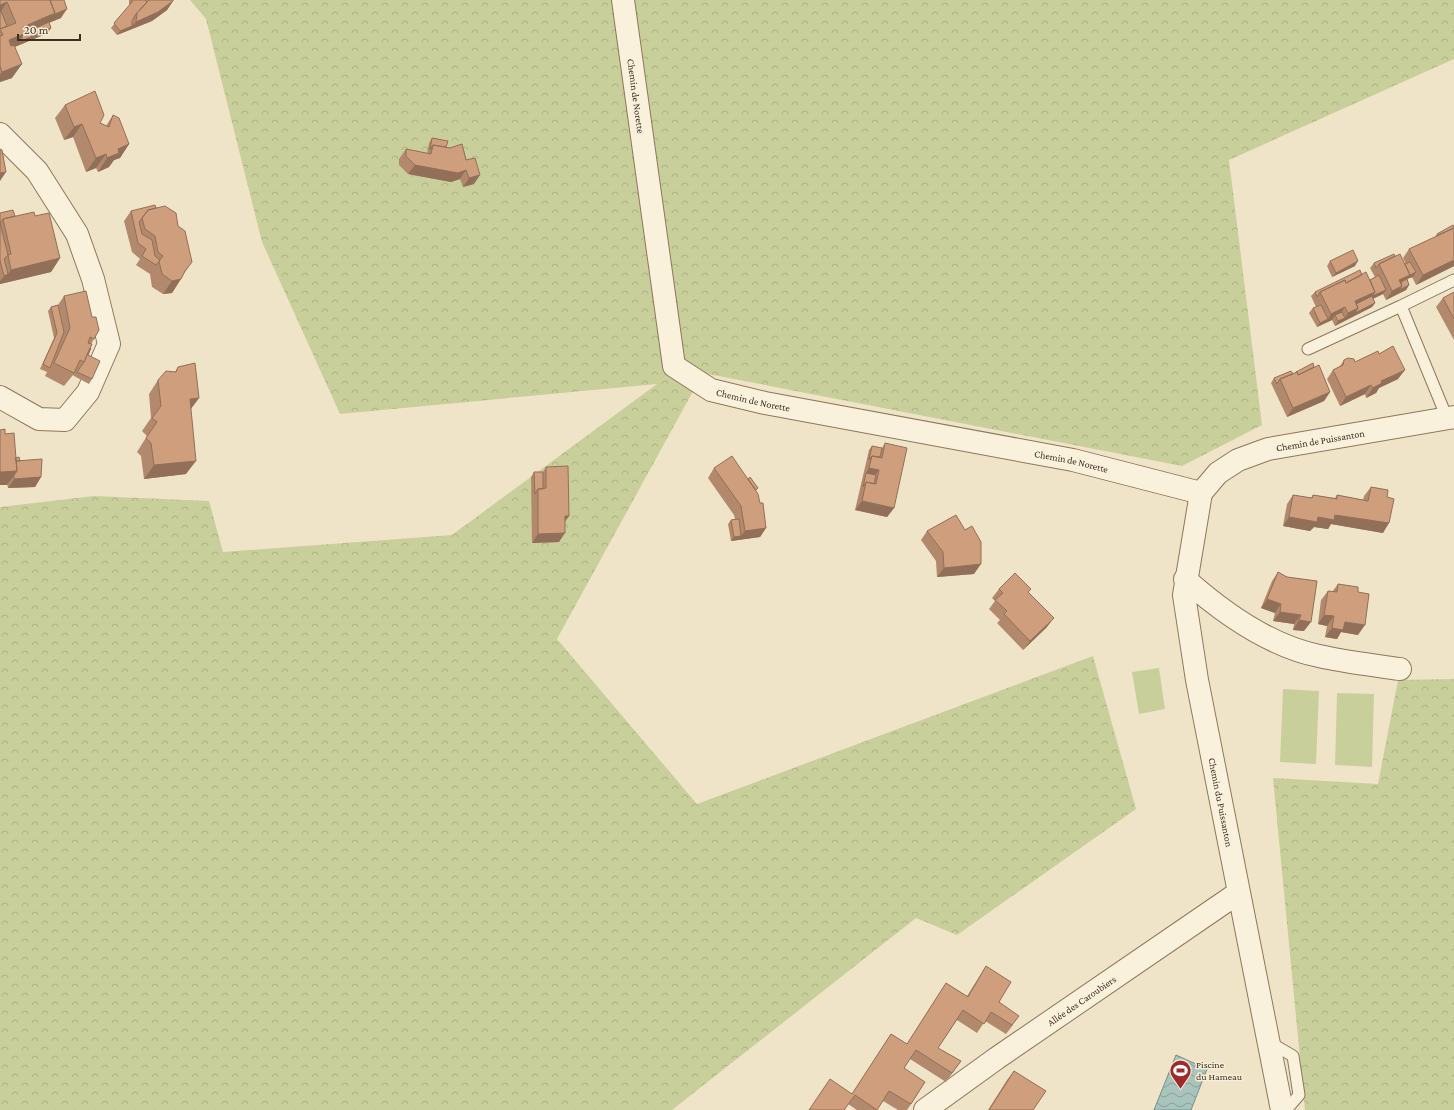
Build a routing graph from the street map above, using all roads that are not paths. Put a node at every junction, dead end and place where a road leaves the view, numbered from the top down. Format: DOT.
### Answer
graph roads {
  1 [pos="623,0"];
  2 [pos="0,134"];
  3 [pos="1454,280"];
  4 [pos="1401,306"];
  5 [pos="1308,349"];
  6 [pos="0,397"];
  7 [pos="1450,417"];
  8 [pos="1201,493"];
  9 [pos="1185,579"];
  10 [pos="1400,670"];
  11 [pos="1238,893"];
  12 [pos="1268,1042"];
  13 [pos="925,1110"];
  14 [pos="1282,1110"];
  15 [pos="1286,1110"];
  1 -- 8 [label="street, Chemin de Norette"];
  2 -- 6 [label="street"];
  3 -- 4 [label="lane"];
  4 -- 5 [label="lane"];
  4 -- 7 [label="lane"];
  7 -- 8 [label="street, Chemin de Puissanton"];
  8 -- 9 [label="street, Chemin du Puissanton"];
  9 -- 10 [label="street"];
  9 -- 11 [label="street, Chemin du Puissanton"];
  11 -- 12 [label="street, Chemin du Puissanton"];
  11 -- 13 [label="street, Allée des Caroubiers"];
  12 -- 14 [label="street, Chemin du Puissanton"];
  12 -- 15 [label="lane"];
}
